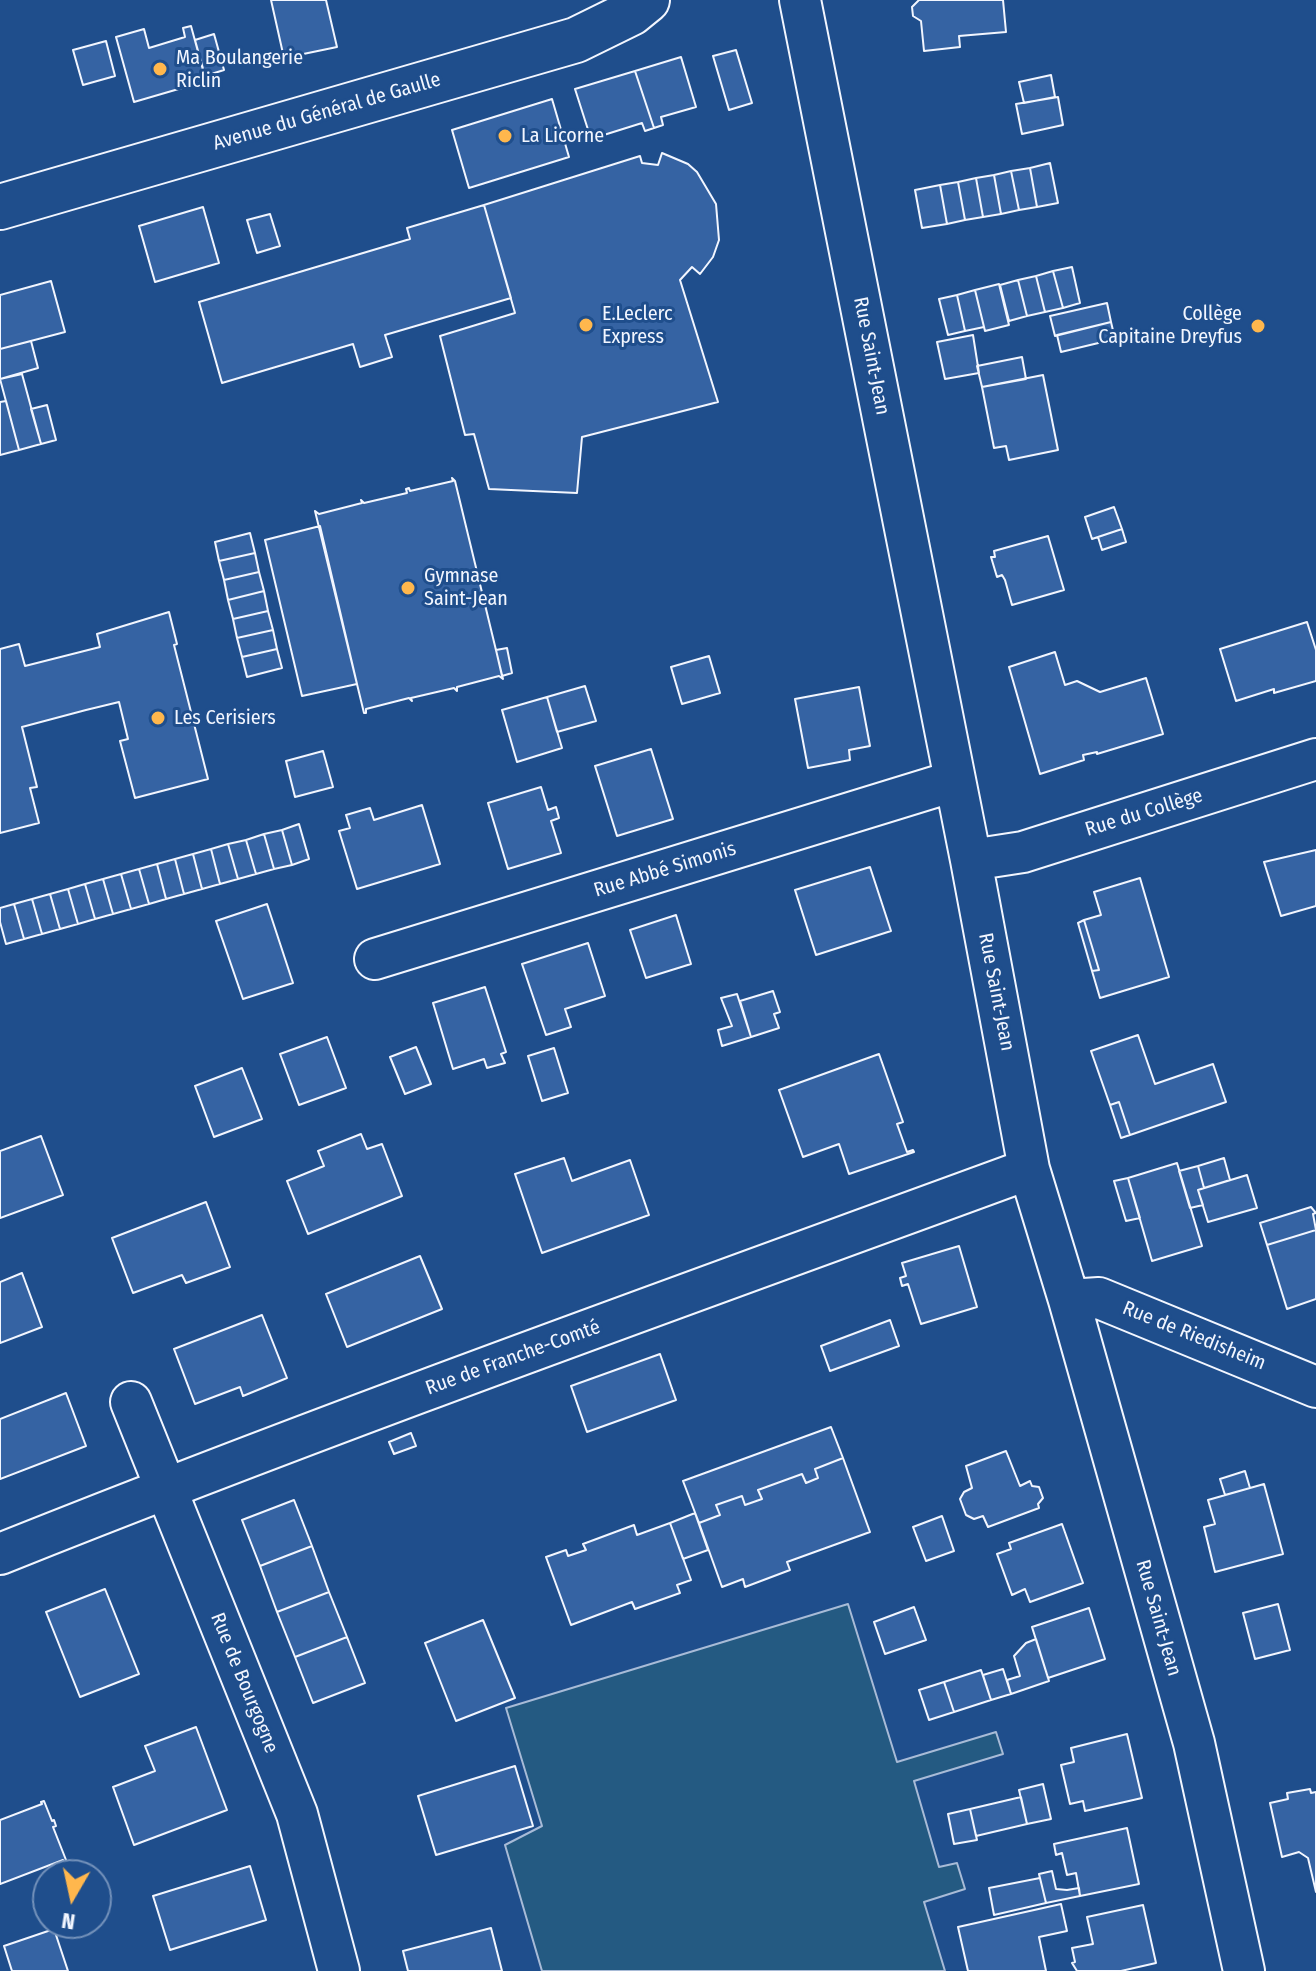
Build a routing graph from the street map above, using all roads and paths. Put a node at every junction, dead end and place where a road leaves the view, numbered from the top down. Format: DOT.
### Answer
graph roads {
  1 [pos="647,0"];
  2 [pos="800,0"];
  3 [pos="0,207"];
  4 [pos="1316,759"];
  5 [pos="954,781"];
  6 [pos="971,860"];
  7 [pos="375,959"];
  8 [pos="1029,1169"];
  9 [pos="1069,1300"];
  10 [pos="1316,1387"];
  11 [pos="131,1402"];
  12 [pos="166,1488"];
  13 [pos="0,1554"];
  14 [pos="339,1971"];
  15 [pos="1244,1971"];
  1 -- 3 [label="main road, Avenue du Général de Gaulle"];
  2 -- 5 [label="street, Rue Saint-Jean"];
  4 -- 6 [label="street, Rue du Collège"];
  5 -- 6 [label="street, Rue Saint-Jean"];
  5 -- 7 [label="street, Rue Abbé Simonis"];
  6 -- 8 [label="street, Rue Saint-Jean"];
  8 -- 9 [label="street, Rue Saint-Jean"];
  8 -- 12 [label="street, Rue de Franche-Comté"];
  9 -- 10 [label="street, Rue de Riedisheim"];
  9 -- 15 [label="street, Rue Saint-Jean"];
  11 -- 12 [label="street, Rue de Bourgogne"];
  12 -- 13 [label="street, Rue de Franche-Comté"];
  12 -- 14 [label="street, Rue de Bourgogne"];
}
